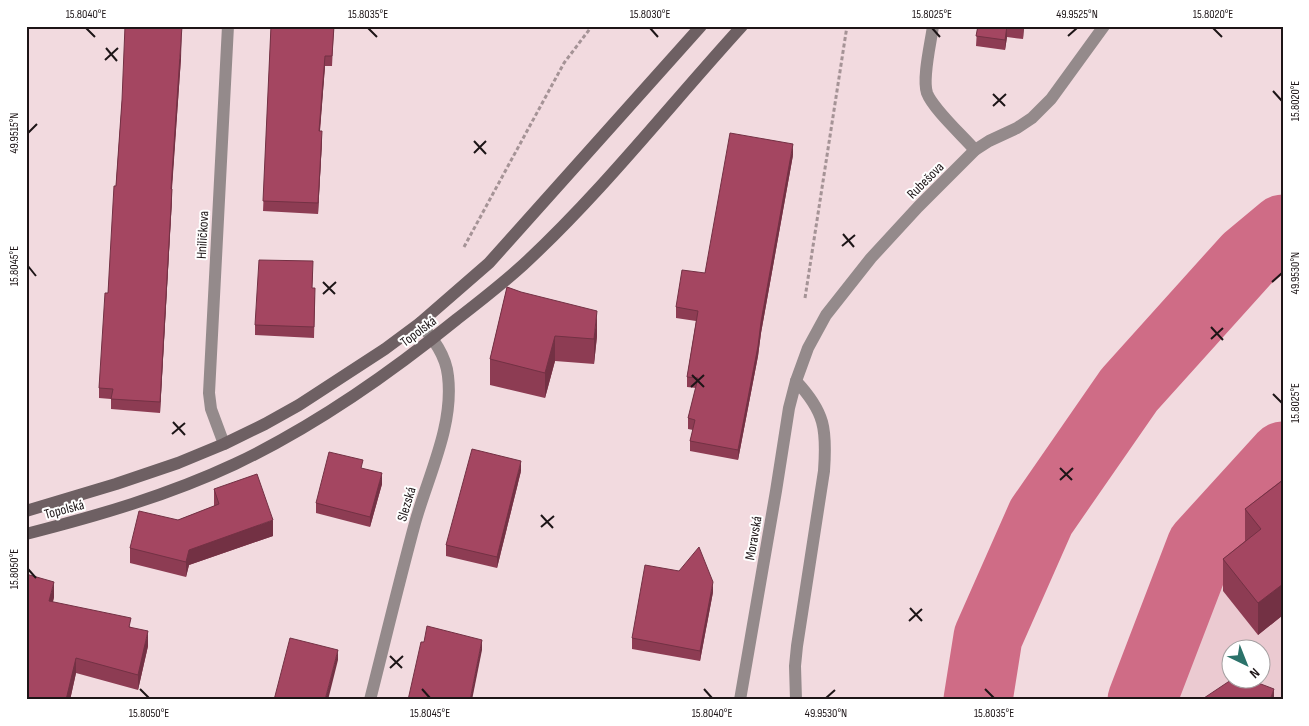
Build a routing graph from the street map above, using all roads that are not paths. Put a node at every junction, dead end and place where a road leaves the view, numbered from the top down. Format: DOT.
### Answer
graph roads {
  1 [pos="228,26"];
  2 [pos="701,26"];
  3 [pos="742,26"];
  4 [pos="933,26"];
  5 [pos="1104,26"];
  6 [pos="976,150"];
  7 [pos="420,323"];
  8 [pos="433,339"];
  9 [pos="796,381"];
  10 [pos="224,444"];
  11 [pos="26,511"];
  12 [pos="26,534"];
  13 [pos="370,700"];
  14 [pos="740,700"];
  15 [pos="796,700"];
  1 -- 10 [label="street, Hniličkova"];
  2 -- 7 [label="street, Topolská"];
  3 -- 8 [label="street, Topolská"];
  4 -- 6 [label="street"];
  5 -- 6 [label="street, Rubešova"];
  6 -- 9 [label="street, Rubešova"];
  7 -- 8 [label="street, Slezská"];
  7 -- 10 [label="street, Topolská"];
  8 -- 12 [label="street, Topolská"];
  8 -- 13 [label="street, Slezská"];
  9 -- 14 [label="street, Moravská"];
  9 -- 15 [label="street"];
  10 -- 11 [label="street, Topolská"];
}
